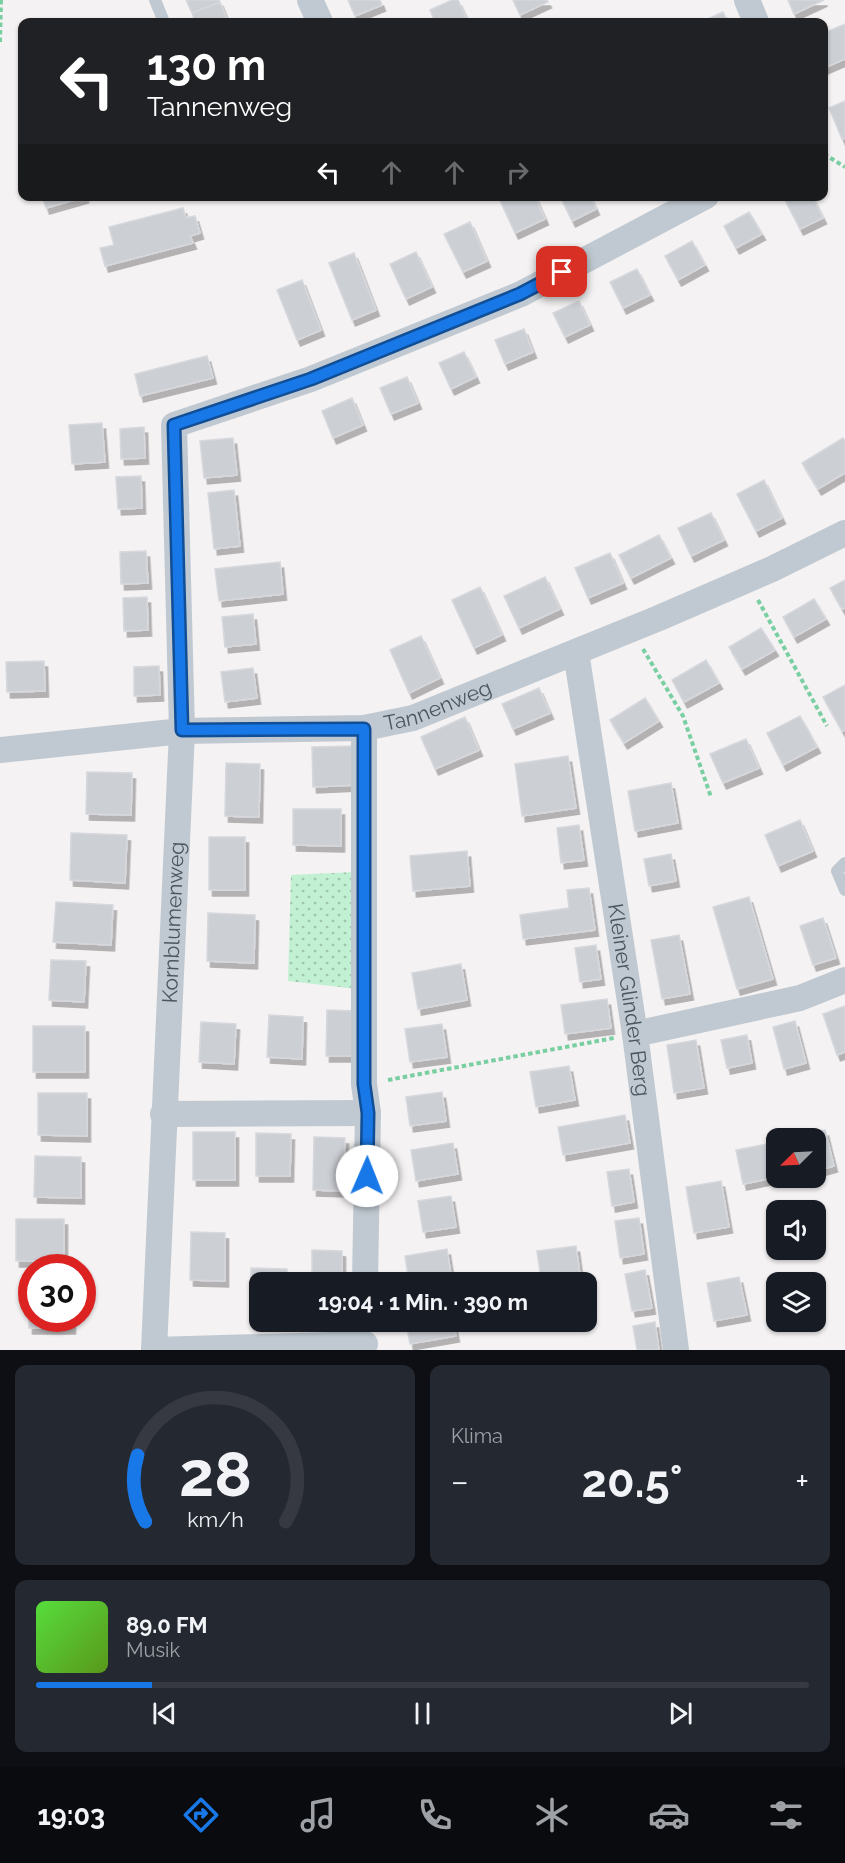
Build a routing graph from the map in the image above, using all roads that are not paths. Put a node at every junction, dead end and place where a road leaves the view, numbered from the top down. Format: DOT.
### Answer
graph roads {
  1 [pos="155,0"];
  2 [pos="310,0"];
  3 [pos="747,0"];
  4 [pos="162,18"];
  5 [pos="318,18"];
  6 [pos="754,18"];
  7 [pos="697,201"];
  8 [pos="845,533"];
  9 [pos="576,652"];
  10 [pos="364,729"];
  11 [pos="182,730"];
  12 [pos="0,750"];
  13 [pos="845,863"];
  14 [pos="845,890"];
  15 [pos="845,981"];
  16 [pos="635,1034"];
  17 [pos="368,1113"];
  18 [pos="164,1114"];
  19 [pos="365,1272"];
  20 [pos="365,1338"];
  21 [pos="154,1350"];
  22 [pos="675,1350"];
  1 -- 4 [label="lane"];
  2 -- 5 [label="street"];
  3 -- 6 [label="street"];
  7 -- 11 [label="street, Kornblumenweg"];
  8 -- 9 [label="street, Tannenweg"];
  9 -- 10 [label="street, Tannenweg"];
  9 -- 16 [label="street, Kleiner Glinder Berg"];
  10 -- 11 [label="street, Tannenweg"];
  10 -- 17 [label="street"];
  11 -- 12 [label="street, Tannenweg"];
  11 -- 18 [label="street, Kornblumenweg"];
  13 -- 14 [label="lane"];
  15 -- 16 [label="street"];
  16 -- 22 [label="street, Kleiner Glinder Berg"];
  17 -- 18 [label="street"];
  17 -- 19 [label="street"];
  18 -- 21 [label="street, Kornblumenweg"];
  20 -- 21 [label="street, Kornblumenweg"];
}
